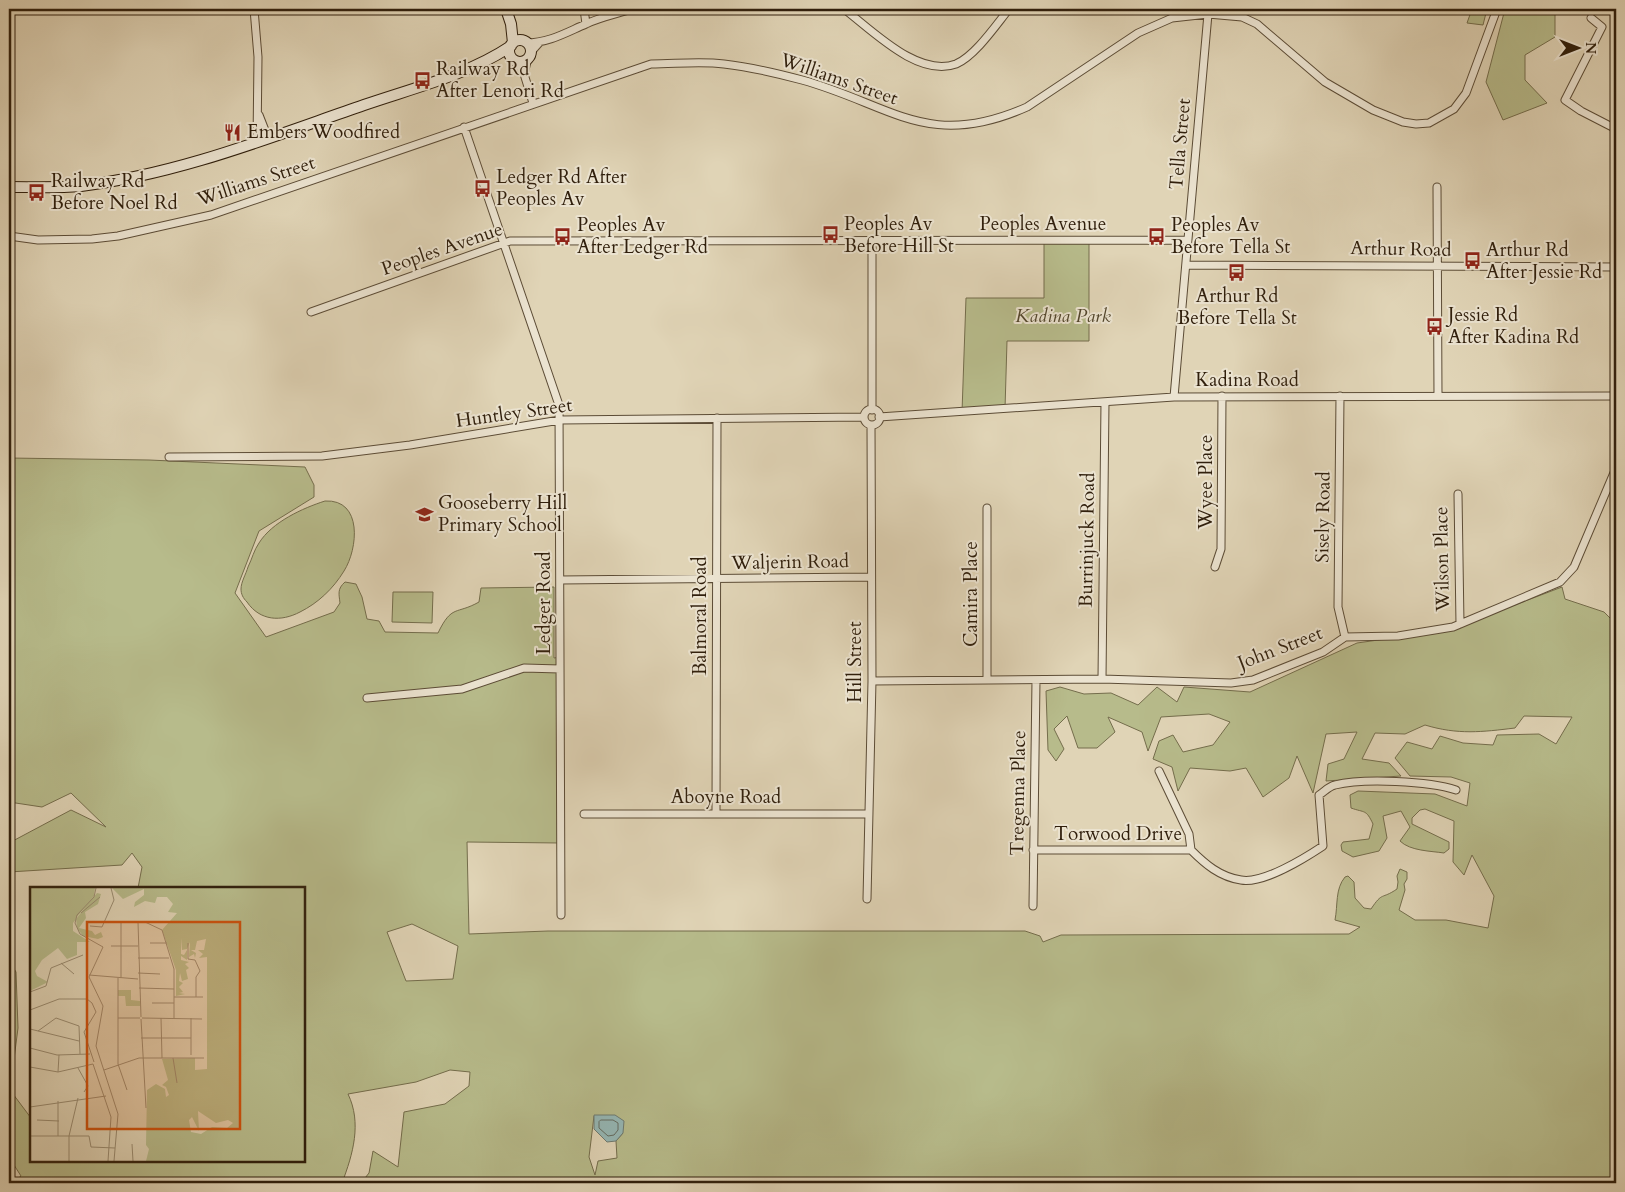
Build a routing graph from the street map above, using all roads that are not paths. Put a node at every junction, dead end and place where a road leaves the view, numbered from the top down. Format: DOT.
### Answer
graph roads {
  1 [pos="254,9"];
  2 [pos="506,9"];
  3 [pos="584,9"];
  4 [pos="632,9"];
  5 [pos="844,9"];
  6 [pos="1009,9"];
  7 [pos="1498,9"];
  8 [pos="1208,14"];
  9 [pos="1591,18"];
  10 [pos="511,24"];
  11 [pos="586,24"];
  12 [pos="512,45"];
  13 [pos="527,49"];
  14 [pos="514,59"];
  15 [pos="490,60"];
  16 [pos="524,74"];
  17 [pos="533,103"];
  18 [pos="259,116"];
  19 [pos="464,127"];
  20 [pos="1616,129"];
  21 [pos="268,138"];
  22 [pos="258,142"];
  23 [pos="9,187"];
  24 [pos="1437,187"];
  25 [pos="9,236"];
  26 [pos="872,240"];
  27 [pos="1188,240"];
  28 [pos="506,243"];
  29 [pos="1186,265"];
  30 [pos="1438,266"];
  31 [pos="1616,267"];
  32 [pos="311,312"];
  33 [pos="1222,396"];
  34 [pos="1340,396"];
  35 [pos="1438,396"];
  36 [pos="1616,396"];
  37 [pos="1174,397"];
  38 [pos="1105,402"];
  39 [pos="872,410"];
  40 [pos="864,417"];
  41 [pos="879,417"];
  42 [pos="718,418"];
  43 [pos="560,420"];
  44 [pos="871,425"];
  45 [pos="169,457"];
  46 [pos="1616,468"];
  47 [pos="1458,494"];
  48 [pos="987,508"];
  49 [pos="1215,567"];
  50 [pos="871,577"];
  51 [pos="717,579"];
  52 [pos="560,580"];
  53 [pos="1460,624"];
  54 [pos="1345,637"];
  55 [pos="560,669"];
  56 [pos="1102,679"];
  57 [pos="987,680"];
  58 [pos="1036,680"];
  59 [pos="872,681"];
  60 [pos="366,698"];
  61 [pos="1159,771"];
  62 [pos="1456,790"];
  63 [pos="584,814"];
  64 [pos="716,814"];
  65 [pos="869,814"];
  66 [pos="1034,850"];
  67 [pos="1191,850"];
  68 [pos="867,900"];
  69 [pos="1033,906"];
  70 [pos="561,915"];
  1 -- 18 [label="street"];
  2 -- 10 [label="street"];
  3 -- 11 [label="street"];
  4 -- 11 [label="street"];
  5 -- 6 [label="street"];
  7 -- 8 [label="street, Williams Street"];
  8 -- 17 [label="street, Williams Street"];
  8 -- 27 [label="street, Tella Street"];
  9 -- 20 [label="street"];
  10 -- 12 [label="street"];
  10 -- 13 [label="street"];
  11 -- 13 [label="street"];
  12 -- 13 [label="street"];
  12 -- 14 [label="street"];
  12 -- 15 [label="street"];
  13 -- 14 [label="street"];
  13 -- 16 [label="street"];
  14 -- 15 [label="street"];
  14 -- 16 [label="street"];
  15 -- 21 [label="street"];
  16 -- 17 [label="street"];
  17 -- 19 [label="street, Williams Street"];
  18 -- 21 [label="street"];
  18 -- 22 [label="street"];
  19 -- 25 [label="street, Williams Street"];
  19 -- 28 [label="street, Ledger Road"];
  21 -- 22 [label="street"];
  22 -- 23 [label="street"];
  24 -- 30 [label="street"];
  26 -- 27 [label="street, Peoples Avenue"];
  26 -- 28 [label="street, Peoples Avenue"];
  26 -- 39 [label="street"];
  27 -- 29 [label="street, Tella Street"];
  28 -- 32 [label="street, Peoples Avenue"];
  28 -- 43 [label="street, Ledger Road"];
  29 -- 30 [label="street, Arthur Road"];
  29 -- 37 [label="street, Tella Street"];
  30 -- 31 [label="street, Arthur Road"];
  30 -- 35 [label="street"];
  33 -- 34 [label="street, Kadina Road"];
  33 -- 37 [label="street, Kadina Road"];
  33 -- 49 [label="street, Wyee Place"];
  34 -- 35 [label="street, Kadina Road"];
  34 -- 54 [label="street, Sisely Road"];
  35 -- 36 [label="street, Kadina Road"];
  37 -- 38 [label="street, Kadina Road"];
  38 -- 41 [label="street, Kadina Road"];
  38 -- 56 [label="street, Burrinjuck Road"];
  39 -- 40 [label="street"];
  39 -- 41 [label="street"];
  40 -- 42 [label="street, Huntley Street"];
  40 -- 44 [label="street"];
  41 -- 44 [label="street"];
  42 -- 43 [label="street, Huntley Street"];
  42 -- 51 [label="street, Balmoral Road"];
  43 -- 45 [label="street, Huntley Street"];
  43 -- 52 [label="street, Ledger Road"];
  44 -- 50 [label="street, Hill Street"];
  46 -- 53 [label="street, John Street"];
  47 -- 53 [label="street, Wilson Place"];
  48 -- 57 [label="street, Camira Place"];
  50 -- 51 [label="street, Waljerin Road"];
  50 -- 59 [label="street, Hill Street"];
  51 -- 52 [label="street, Waljerin Road"];
  51 -- 64 [label="street, Balmoral Road"];
  52 -- 55 [label="street, Ledger Road"];
  53 -- 54 [label="street, John Street"];
  54 -- 56 [label="street, John Street"];
  55 -- 60 [label="street"];
  55 -- 70 [label="street, Ledger Road"];
  56 -- 58 [label="street, John Street"];
  57 -- 58 [label="street, John Street"];
  57 -- 59 [label="street, John Street"];
  58 -- 66 [label="street, Tregenna Place"];
  59 -- 65 [label="street, Hill Street"];
  61 -- 67 [label="street"];
  62 -- 67 [label="street, Torwood Drive"];
  63 -- 64 [label="street, Aboyne Road"];
  64 -- 65 [label="street, Aboyne Road"];
  65 -- 68 [label="street, Hill Street"];
  66 -- 67 [label="street, Torwood Drive"];
  66 -- 69 [label="street, Tregenna Place"];
}
